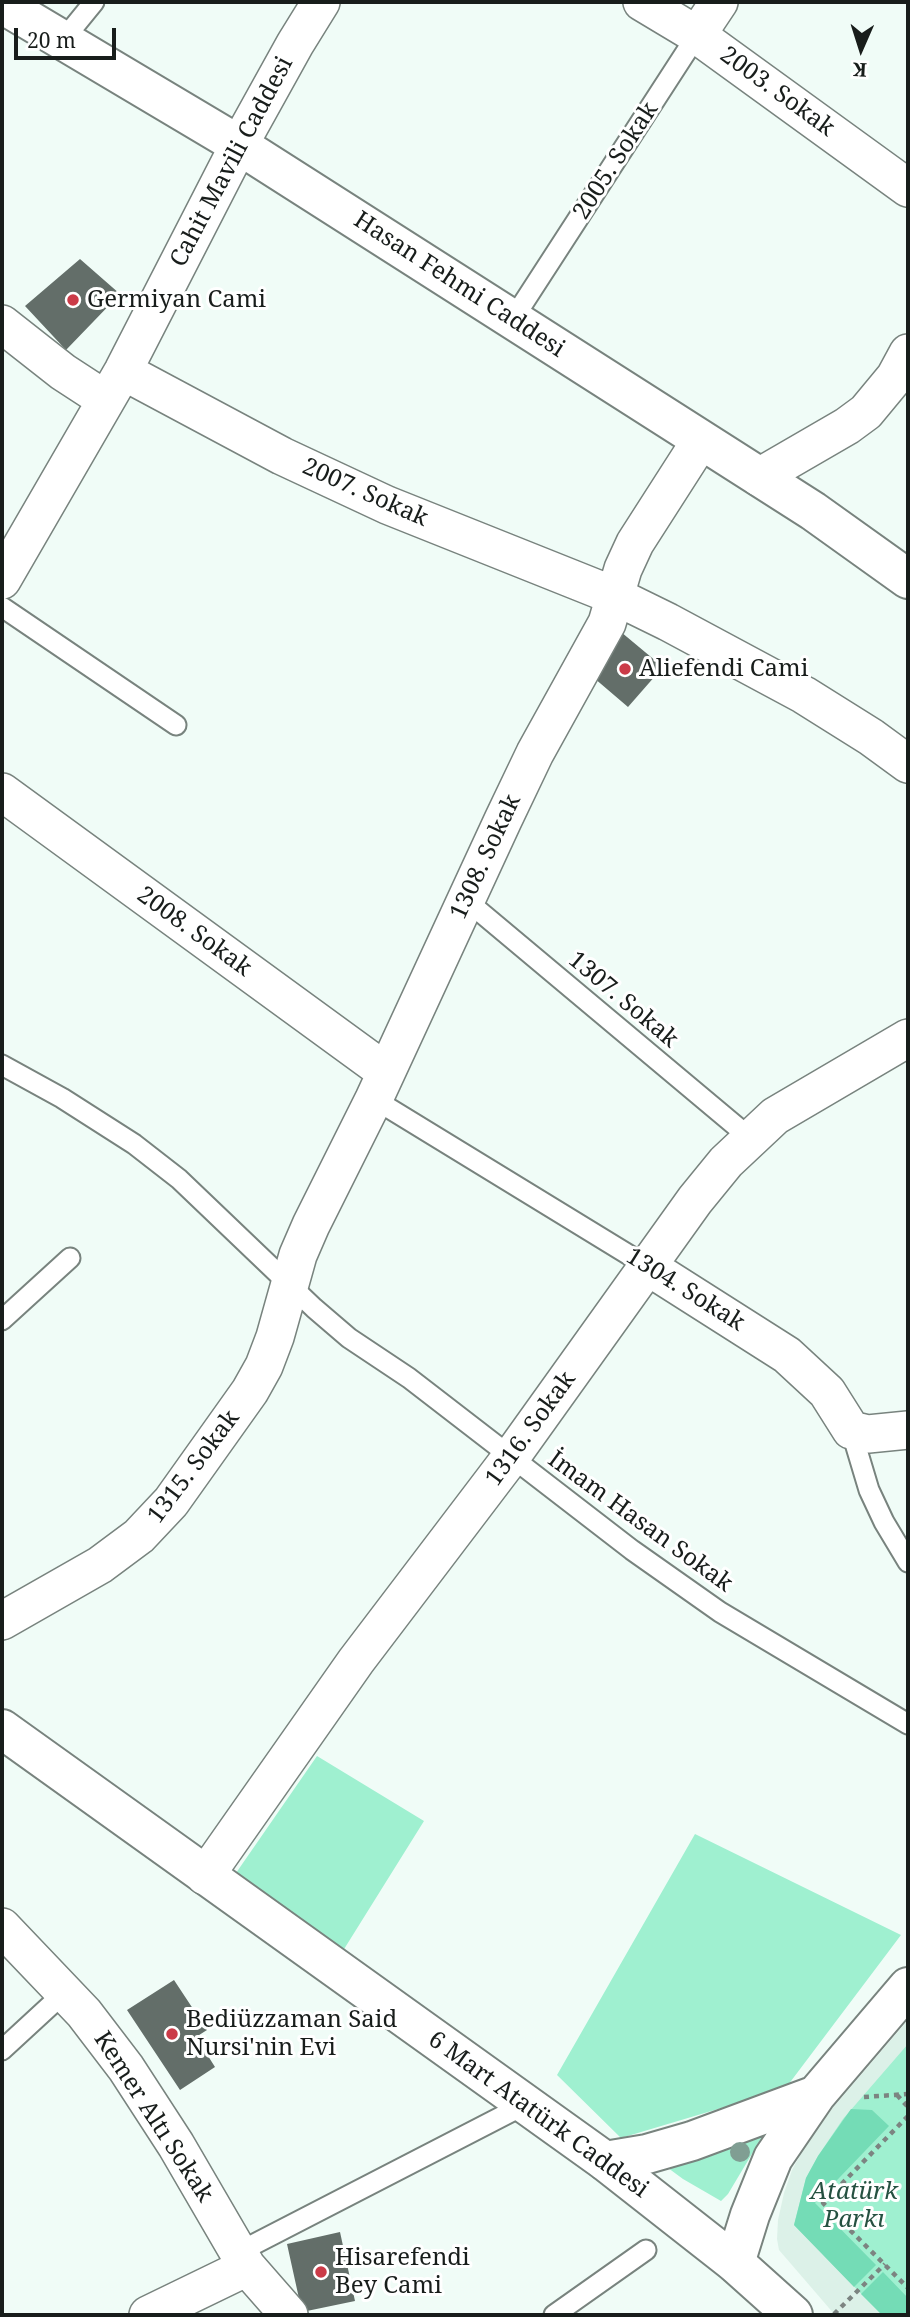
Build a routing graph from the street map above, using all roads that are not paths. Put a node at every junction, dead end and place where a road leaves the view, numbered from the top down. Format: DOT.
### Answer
graph roads {
  1 [pos="94,2"];
  2 [pos="321,2"];
  3 [pos="642,2"];
  4 [pos="719,2"];
  5 [pos="2,5"];
  6 [pos="697,35"];
  7 [pos="63,40"];
  8 [pos="239,145"];
  9 [pos="908,188"];
  10 [pos="513,319"];
  11 [pos="2,324"];
  12 [pos="908,353"];
  13 [pos="115,386"];
  14 [pos="701,440"];
  15 [pos="759,477"];
  16 [pos="908,579"];
  17 [pos="2,580"];
  18 [pos="615,596"];
  19 [pos="2,607"];
  20 [pos="176,725"];
  21 [pos="908,764"];
  22 [pos="2,792"];
  23 [pos="466,900"];
  24 [pos="908,1038"];
  25 [pos="2,1065"];
  26 [pos="380,1086"];
  27 [pos="749,1137"];
  28 [pos="70,1258"];
  29 [pos="647,1266"];
  30 [pos="291,1286"];
  31 [pos="2,1320"];
  32 [pos="851,1430"];
  33 [pos="908,1430"];
  34 [pos="512,1457"];
  35 [pos="908,1562"];
  36 [pos="2,1620"];
  37 [pos="908,1722"];
  38 [pos="7,1742"];
  39 [pos="205,1876"];
  40 [pos="2,1927"];
  41 [pos="908,1987"];
  42 [pos="65,1992"];
  43 [pos="2,2050"];
  44 [pos="816,2095"];
  45 [pos="526,2104"];
  46 [pos="605,2161"];
  47 [pos="646,2250"];
  48 [pos="243,2260"];
  49 [pos="735,2263"];
  50 [pos="148,2315"];
  51 [pos="289,2315"];
  52 [pos="554,2315"];
  53 [pos="793,2315"];
  1 -- 7 [label="lane"];
  2 -- 8 [label="street, Cahit Mavili Caddesi"];
  3 -- 6 [label="street, 2003. Sokak"];
  4 -- 6 [label="street, 2005. Sokak"];
  5 -- 7 [label="main road, Hasan Fehmi Caddesi"];
  6 -- 9 [label="street, 2003. Sokak"];
  6 -- 10 [label="lane, 2005. Sokak"];
  7 -- 8 [label="main road, Hasan Fehmi Caddesi"];
  8 -- 10 [label="main road, Hasan Fehmi Caddesi"];
  8 -- 13 [label="street, Cahit Mavili Caddesi"];
  10 -- 14 [label="main road, Hasan Fehmi Caddesi"];
  11 -- 13 [label="street, 2007. Sokak"];
  12 -- 15 [label="street"];
  13 -- 17 [label="street, Cahit Mavili Caddesi"];
  13 -- 18 [label="street, 2007. Sokak"];
  14 -- 15 [label="main road, Hasan Fehmi Caddesi"];
  14 -- 18 [label="street, 1308. Sokak"];
  15 -- 16 [label="main road, Hasan Fehmi Caddesi"];
  18 -- 21 [label="street, 2007. Sokak"];
  18 -- 23 [label="street, 1308. Sokak"];
  19 -- 20 [label="lane"];
  22 -- 26 [label="street, 2008. Sokak"];
  23 -- 26 [label="street, 1308. Sokak"];
  23 -- 27 [label="lane, 1307. Sokak"];
  24 -- 27 [label="street, 1316. Sokak"];
  25 -- 30 [label="lane, İmam Hasan Sokak"];
  26 -- 29 [label="lane, 1304. Sokak"];
  26 -- 30 [label="street, 1308. Sokak"];
  27 -- 29 [label="street, 1316. Sokak"];
  28 -- 31 [label="lane"];
  29 -- 32 [label="street, 1304. Sokak"];
  29 -- 34 [label="street, 1316. Sokak"];
  30 -- 34 [label="lane, İmam Hasan Sokak"];
  30 -- 36 [label="street, 1315. Sokak"];
  32 -- 33 [label="street"];
  32 -- 35 [label="lane, 1304. Sokak"];
  34 -- 37 [label="lane, İmam Hasan Sokak"];
  34 -- 39 [label="street, 1316. Sokak"];
  38 -- 39 [label="main road, 6 Mart Atatürk Caddesi"];
  39 -- 45 [label="main road, 6 Mart Atatürk Caddesi"];
  40 -- 42 [label="street, Kemer Altı Sokak"];
  41 -- 44 [label="main road"];
  42 -- 43 [label="lane"];
  42 -- 48 [label="street, Kemer Altı Sokak"];
  44 -- 46 [label="main road"];
  44 -- 49 [label="main road"];
  45 -- 46 [label="main road, 6 Mart Atatürk Caddesi"];
  45 -- 48 [label="lane"];
  46 -- 49 [label="main road, 6 Mart Atatürk Caddesi"];
  47 -- 52 [label="lane"];
  48 -- 50 [label="street"];
  48 -- 51 [label="street, Kemer Altı Sokak"];
  49 -- 53 [label="main road, 6 Mart Atatürk Caddesi"];
}
